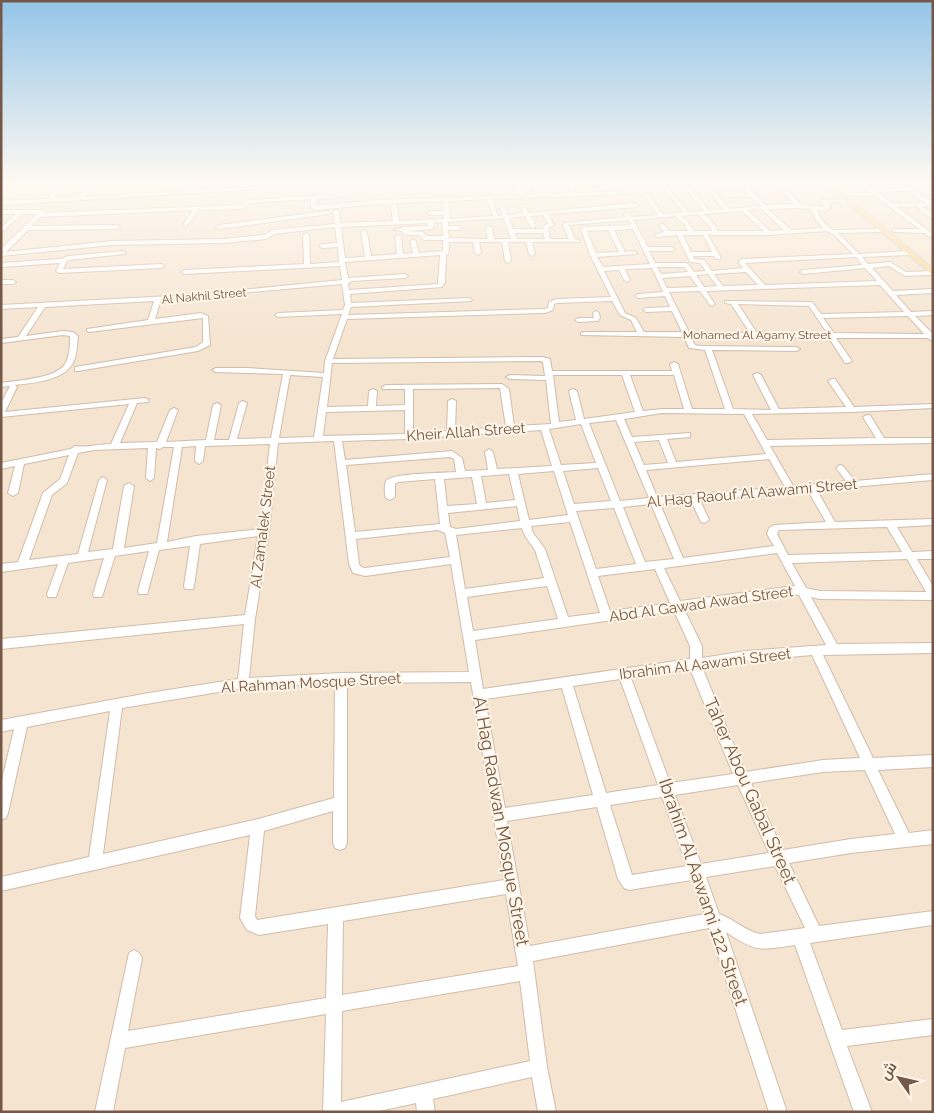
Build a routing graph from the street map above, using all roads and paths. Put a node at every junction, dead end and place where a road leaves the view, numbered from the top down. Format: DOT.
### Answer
graph roads {
  1 [pos="18,235"];
  2 [pos="270,235"];
  3 [pos="306,235"];
  4 [pos="339,235"];
  5 [pos="365,235"];
  6 [pos="422,235"];
  7 [pos="446,235"];
  8 [pos="462,235"];
  9 [pos="490,235"];
  10 [pos="514,235"];
  11 [pos="546,235"];
  12 [pos="570,235"];
  13 [pos="585,235"];
  14 [pos="613,235"];
  15 [pos="639,235"];
  16 [pos="680,235"];
  17 [pos="706,235"];
  18 [pos="837,235"];
  19 [pos="887,235"];
  20 [pos="899,235"];
  21 [pos="398,237"];
  22 [pos="446,239"];
  23 [pos="463,240"];
  24 [pos="476,240"];
  25 [pos="491,240"];
  26 [pos="505,240"];
  27 [pos="515,240"];
  28 [pos="413,241"];
  29 [pos="529,241"];
  30 [pos="548,241"];
  31 [pos="573,241"];
  32 [pos="587,241"];
  33 [pos="340,245"];
  34 [pos="322,246"];
  35 [pos="645,249"];
  36 [pos="672,249"];
  37 [pos="478,252"];
  38 [pos="1,253"];
  39 [pos="123,253"];
  40 [pos="634,253"];
  41 [pos="908,253"];
  42 [pos="443,254"];
  43 [pos="532,254"];
  44 [pos="623,254"];
  45 [pos="689,254"];
  46 [pos="416,255"];
  47 [pos="593,255"];
  48 [pos="858,255"];
  49 [pos="400,256"];
  50 [pos="275,258"];
  51 [pos="792,259"];
  52 [pos="64,261"];
  53 [pos="369,261"];
  54 [pos="508,261"];
  55 [pos="933,263"];
  56 [pos="342,264"];
  57 [pos="1,265"];
  58 [pos="653,265"];
  59 [pos="162,266"];
  60 [pos="307,266"];
  61 [pos="867,266"];
  62 [pos="274,268"];
  63 [pos="621,268"];
  64 [pos="600,269"];
  65 [pos="747,270"];
  66 [pos="184,272"];
  67 [pos="710,272"];
  68 [pos="932,273"];
  69 [pos="692,274"];
  70 [pos="405,276"];
  71 [pos="658,276"];
  72 [pos="628,280"];
  73 [pos="1,282"];
  74 [pos="13,282"];
  75 [pos="345,282"];
  76 [pos="881,283"];
  77 [pos="764,288"];
  78 [pos="722,289"];
  79 [pos="702,290"];
  80 [pos="933,291"];
  81 [pos="346,292"];
  82 [pos="666,292"];
  83 [pos="891,293"];
  84 [pos="638,296"];
  85 [pos="614,298"];
  86 [pos="158,300"];
  87 [pos="469,300"];
  88 [pos="712,304"];
  89 [pos="43,306"];
  90 [pos="1,307"];
  91 [pos="675,309"];
  92 [pos="646,310"];
  93 [pos="346,311"];
  94 [pos="574,313"];
  95 [pos="596,313"];
  96 [pos="908,313"];
  97 [pos="933,313"];
  98 [pos="278,315"];
  99 [pos="820,316"];
  100 [pos="151,322"];
  101 [pos="89,330"];
  102 [pos="583,334"];
  103 [pos="642,335"];
  104 [pos="687,335"];
  105 [pos="755,335"];
  106 [pos="788,335"];
  107 [pos="833,336"];
  108 [pos="932,337"];
  109 [pos="20,338"];
  110 [pos="1,341"];
  111 [pos="708,348"];
  112 [pos="329,361"];
  113 [pos="848,361"];
  114 [pos="674,364"];
  115 [pos="78,369"];
  116 [pos="216,370"];
  117 [pos="287,372"];
  118 [pos="625,372"];
  119 [pos="677,373"];
  120 [pos="327,375"];
  121 [pos="756,375"];
  122 [pos="550,376"];
  123 [pos="510,377"];
  124 [pos="832,382"];
  125 [pos="1,385"];
  126 [pos="13,386"];
  127 [pos="409,386"];
  128 [pos="386,387"];
  129 [pos="373,391"];
  130 [pos="573,391"];
  131 [pos="145,400"];
  132 [pos="134,401"];
  133 [pos="452,401"];
  134 [pos="243,403"];
  135 [pos="217,405"];
  136 [pos="409,406"];
  137 [pos="933,406"];
  138 [pos="372,408"];
  139 [pos="174,410"];
  140 [pos="321,410"];
  141 [pos="852,410"];
  142 [pos="689,411"];
  143 [pos="730,411"];
  144 [pos="746,412"];
  145 [pos="776,412"];
  146 [pos="1,413"];
  147 [pos="640,414"];
  148 [pos="619,417"];
  149 [pos="867,417"];
  150 [pos="583,422"];
  151 [pos="555,425"];
  152 [pos="544,427"];
  153 [pos="510,429"];
  154 [pos="451,433"];
  155 [pos="410,436"];
  156 [pos="687,436"];
  157 [pos="662,437"];
  158 [pos="338,439"];
  159 [pos="318,440"];
  160 [pos="629,440"];
  161 [pos="932,440"];
  162 [pos="882,441"];
  163 [pos="274,442"];
  164 [pos="232,443"];
  165 [pos="765,443"];
  166 [pos="205,444"];
  167 [pos="178,445"];
  168 [pos="114,446"];
  169 [pos="156,446"];
  170 [pos="75,449"];
  171 [pos="489,452"];
  172 [pos="772,456"];
  173 [pos="199,461"];
  174 [pos="20,462"];
  175 [pos="341,463"];
  176 [pos="602,465"];
  177 [pos="673,465"];
  178 [pos="1,466"];
  179 [pos="558,468"];
  180 [pos="641,468"];
  181 [pos="840,468"];
  182 [pos="513,471"];
  183 [pos="493,472"];
  184 [pos="476,473"];
  185 [pos="461,474"];
  186 [pos="439,475"];
  187 [pos="933,477"];
  188 [pos="150,478"];
  189 [pos="102,480"];
  190 [pos="853,485"];
  191 [pos="129,486"];
  192 [pos="812,488"];
  193 [pos="791,490"];
  194 [pos="13,493"];
  195 [pos="390,497"];
  196 [pos="694,498"];
  197 [pos="655,501"];
  198 [pos="520,503"];
  199 [pos="617,504"];
  200 [pos="482,506"];
  201 [pos="571,508"];
  202 [pos="443,510"];
  203 [pos="574,518"];
  204 [pos="704,520"];
  205 [pos="933,522"];
  206 [pos="890,523"];
  207 [pos="525,524"];
  208 [pos="832,525"];
  209 [pos="448,530"];
  210 [pos="264,532"];
  211 [pos="350,536"];
  212 [pos="196,540"];
  213 [pos="158,546"];
  214 [pos="780,549"];
  215 [pos="114,552"];
  216 [pos="909,555"];
  217 [pos="933,555"];
  218 [pos="82,556"];
  219 [pos="65,558"];
  220 [pos="786,559"];
  221 [pos="455,560"];
  222 [pos="680,562"];
  223 [pos="658,564"];
  224 [pos="22,566"];
  225 [pos="642,567"];
  226 [pos="1,569"];
  227 [pos="592,573"];
  228 [pos="551,581"];
  229 [pos="189,586"];
  230 [pos="143,591"];
  231 [pos="803,591"];
  232 [pos="52,594"];
  233 [pos="98,594"];
  234 [pos="462,594"];
  235 [pos="933,595"];
  236 [pos="677,606"];
  237 [pos="606,616"];
  238 [pos="250,618"];
  239 [pos="564,622"];
  240 [pos="469,636"];
  241 [pos="1,644"];
  242 [pos="933,648"];
  243 [pos="834,649"];
  244 [pos="815,650"];
  245 [pos="695,664"];
  246 [pos="624,674"];
  247 [pos="475,677"];
  248 [pos="341,678"];
  249 [pos="566,682"];
  250 [pos="243,683"];
  251 [pos="479,695"];
  252 [pos="117,704"];
  253 [pos="22,722"];
  254 [pos="1,726"];
  255 [pos="933,761"];
  256 [pos="868,763"];
  257 [pos="741,777"];
  258 [pos="666,789"];
  259 [pos="601,799"];
  260 [pos="339,803"];
  261 [pos="1,813"];
  262 [pos="499,816"];
  263 [pos="258,826"];
  264 [pos="933,837"];
  265 [pos="905,840"];
  266 [pos="340,843"];
  267 [pos="779,858"];
  268 [pos="95,862"];
  269 [pos="697,873"];
  270 [pos="1,884"];
  271 [pos="512,886"];
  272 [pos="336,916"];
  273 [pos="933,918"];
  274 [pos="714,920"];
  275 [pos="808,936"];
  276 [pos="524,955"];
  277 [pos="134,958"];
  278 [pos="527,972"];
  279 [pos="334,1004"];
  280 [pos="933,1027"];
  281 [pos="837,1039"];
  282 [pos="118,1041"];
  283 [pos="539,1067"];
  284 [pos="424,1093"];
  285 [pos="104,1112"];
  286 [pos="334,1112"];
  287 [pos="426,1112"];
  288 [pos="547,1112"];
  289 [pos="778,1112"];
  290 [pos="863,1112"];
  1 -- 38 [label="street"];
  2 -- 38 [label="street"];
  3 -- 60 [label="street"];
  4 -- 33 [label="street"];
  5 -- 53 [label="street"];
  6 -- 22 [label="street"];
  7 -- 22 [label="street"];
  8 -- 23 [label="street"];
  9 -- 25 [label="street"];
  10 -- 27 [label="street"];
  11 -- 30 [label="street"];
  12 -- 31 [label="street"];
  13 -- 32 [label="street"];
  14 -- 44 [label="street"];
  15 -- 35 [label="street"];
  16 -- 45 [label="street"];
  17 -- 45 [label="street"];
  18 -- 48 [label="street"];
  19 -- 41 [label="main road"];
  20 -- 55 [label="main road"];
  21 -- 49 [label="street"];
  22 -- 23 [label="street"];
  22 -- 42 [label="street"];
  23 -- 24 [label="street"];
  24 -- 25 [label="street"];
  24 -- 37 [label="street"];
  25 -- 26 [label="street"];
  26 -- 27 [label="street"];
  26 -- 54 [label="street"];
  27 -- 29 [label="street"];
  28 -- 46 [label="street"];
  29 -- 30 [label="street"];
  29 -- 43 [label="street"];
  30 -- 31 [label="street"];
  31 -- 32 [label="street"];
  32 -- 47 [label="street"];
  33 -- 34 [label="street"];
  33 -- 56 [label="street"];
  35 -- 36 [label="street"];
  35 -- 58 [label="street"];
  39 -- 52 [label="street"];
  40 -- 44 [label="street"];
  41 -- 48 [label="street"];
  41 -- 68 [label="main road"];
  42 -- 46 [label="street"];
  42 -- 81 [label="street"];
  44 -- 47 [label="street"];
  45 -- 67 [label="street"];
  46 -- 49 [label="street"];
  47 -- 64 [label="street"];
  48 -- 51 [label="street"];
  48 -- 61 [label="street"];
  49 -- 53 [label="street"];
  50 -- 62 [label="street"];
  51 -- 61 [label="street"];
  51 -- 65 [label="street"];
  52 -- 57 [label="street"];
  52 -- 59 [label="street"];
  53 -- 56 [label="street"];
  56 -- 60 [label="street"];
  56 -- 75 [label="street"];
  58 -- 63 [label="street"];
  58 -- 69 [label="street"];
  58 -- 71 [label="street"];
  60 -- 62 [label="street"];
  61 -- 68 [label="street"];
  61 -- 76 [label="street"];
  62 -- 66 [label="street"];
  63 -- 64 [label="street"];
  63 -- 72 [label="street"];
  64 -- 85 [label="street"];
  65 -- 67 [label="street"];
  65 -- 77 [label="street"];
  67 -- 69 [label="street"];
  67 -- 78 [label="street"];
  69 -- 71 [label="street"];
  69 -- 79 [label="street"];
  70 -- 75 [label="street, Al Nakhil Street"];
  71 -- 82 [label="street"];
  73 -- 74 [label="street"];
  75 -- 81 [label="street"];
  75 -- 86 [label="street, Al Nakhil Street"];
  76 -- 77 [label="street"];
  76 -- 83 [label="street"];
  77 -- 78 [label="street"];
  78 -- 79 [label="street"];
  79 -- 82 [label="street"];
  79 -- 88 [label="street"];
  80 -- 83 [label="street"];
  81 -- 93 [label="street"];
  82 -- 84 [label="street"];
  82 -- 91 [label="street"];
  83 -- 96 [label="street"];
  85 -- 94 [label="street"];
  85 -- 103 [label="street"];
  86 -- 89 [label="street, Al Nakhil Street"];
  86 -- 100 [label="street"];
  87 -- 93 [label="street"];
  89 -- 90 [label="street, Al Nakhil Street"];
  89 -- 109 [label="street"];
  91 -- 92 [label="street"];
  91 -- 104 [label="street"];
  93 -- 94 [label="street"];
  93 -- 98 [label="street"];
  93 -- 112 [label="street"];
  94 -- 95 [label="street"];
  96 -- 97 [label="street, Mohamed Al Agamy Street"];
  96 -- 99 [label="street, Mohamed Al Agamy Street"];
  96 -- 108 [label="street"];
  99 -- 105 [label="street"];
  99 -- 107 [label="street"];
  100 -- 101 [label="street"];
  100 -- 115 [label="street"];
  102 -- 103 [label="street, Mohamed Al Agamy Street"];
  103 -- 104 [label="street, Mohamed Al Agamy Street"];
  104 -- 105 [label="street, Mohamed Al Agamy Street"];
  104 -- 111 [label="street"];
  105 -- 106 [label="street, Mohamed Al Agamy Street"];
  106 -- 107 [label="street, Mohamed Al Agamy Street"];
  106 -- 111 [label="street"];
  107 -- 108 [label="street, Mohamed Al Agamy Street"];
  107 -- 113 [label="street"];
  109 -- 110 [label="street"];
  109 -- 125 [label="street"];
  111 -- 143 [label="street"];
  112 -- 120 [label="street"];
  112 -- 122 [label="street"];
  114 -- 119 [label="street"];
  116 -- 117 [label="street"];
  117 -- 120 [label="street"];
  117 -- 163 [label="street, Al Zamalek Street"];
  118 -- 119 [label="street"];
  118 -- 122 [label="street"];
  118 -- 147 [label="street"];
  119 -- 142 [label="street"];
  120 -- 140 [label="street"];
  121 -- 145 [label="street"];
  122 -- 123 [label="street"];
  122 -- 151 [label="street"];
  124 -- 141 [label="street"];
  126 -- 146 [label="street"];
  127 -- 128 [label="street"];
  127 -- 136 [label="street"];
  127 -- 153 [label="street"];
  129 -- 138 [label="street"];
  130 -- 150 [label="street"];
  131 -- 132 [label="street"];
  132 -- 146 [label="street"];
  132 -- 168 [label="street"];
  133 -- 154 [label="street"];
  134 -- 164 [label="street"];
  135 -- 166 [label="street"];
  136 -- 138 [label="street"];
  136 -- 155 [label="street"];
  137 -- 141 [label="street, Kheir Allah Street"];
  138 -- 140 [label="street"];
  139 -- 169 [label="street"];
  140 -- 159 [label="street"];
  141 -- 145 [label="street, Kheir Allah Street"];
  142 -- 143 [label="street, Kheir Allah Street"];
  142 -- 147 [label="street, Kheir Allah Street"];
  143 -- 144 [label="street, Kheir Allah Street"];
  144 -- 145 [label="street, Kheir Allah Street"];
  144 -- 165 [label="street"];
  147 -- 148 [label="street, Kheir Allah Street"];
  148 -- 150 [label="street, Kheir Allah Street"];
  148 -- 160 [label="street"];
  149 -- 162 [label="street"];
  150 -- 151 [label="street, Kheir Allah Street"];
  150 -- 176 [label="street"];
  151 -- 152 [label="street, Kheir Allah Street"];
  152 -- 153 [label="street, Kheir Allah Street"];
  152 -- 179 [label="street"];
  153 -- 154 [label="street, Kheir Allah Street"];
  154 -- 155 [label="street, Kheir Allah Street"];
  155 -- 158 [label="street, Kheir Allah Street"];
  156 -- 157 [label="street"];
  157 -- 160 [label="street"];
  157 -- 177 [label="street"];
  158 -- 159 [label="street, Kheir Allah Street"];
  158 -- 175 [label="street"];
  159 -- 163 [label="street, Kheir Allah Street"];
  160 -- 180 [label="street"];
  161 -- 162 [label="street"];
  162 -- 165 [label="street"];
  163 -- 164 [label="street, Kheir Allah Street"];
  163 -- 210 [label="street, Al Zamalek Street"];
  164 -- 166 [label="street, Kheir Allah Street"];
  165 -- 172 [label="street"];
  166 -- 167 [label="street, Kheir Allah Street"];
  166 -- 173 [label="street"];
  167 -- 169 [label="street, Kheir Allah Street"];
  167 -- 213 [label="street"];
  168 -- 169 [label="street, Kheir Allah Street"];
  168 -- 170 [label="street, Kheir Allah Street"];
  169 -- 188 [label="street"];
  170 -- 174 [label="street, Kheir Allah Street"];
  170 -- 224 [label="street"];
  171 -- 183 [label="street"];
  172 -- 177 [label="street"];
  172 -- 193 [label="street"];
  174 -- 178 [label="street, Kheir Allah Street"];
  174 -- 194 [label="street"];
  175 -- 185 [label="street"];
  175 -- 211 [label="street"];
  176 -- 179 [label="street"];
  176 -- 199 [label="street"];
  177 -- 180 [label="street"];
  179 -- 182 [label="street"];
  179 -- 201 [label="street"];
  180 -- 197 [label="street"];
  181 -- 190 [label="street"];
  182 -- 183 [label="street"];
  182 -- 198 [label="street"];
  183 -- 184 [label="street"];
  184 -- 185 [label="street"];
  184 -- 200 [label="street"];
  185 -- 186 [label="street"];
  186 -- 195 [label="street"];
  186 -- 202 [label="street, Al Hag Radwan Mosque Street"];
  187 -- 190 [label="street, Al Hag Raouf Al Aawami Street"];
  189 -- 218 [label="street"];
  190 -- 192 [label="street, Al Hag Raouf Al Aawami Street"];
  191 -- 215 [label="street"];
  192 -- 193 [label="street, Al Hag Raouf Al Aawami Street"];
  192 -- 208 [label="street"];
  193 -- 196 [label="street, Al Hag Raouf Al Aawami Street"];
  196 -- 197 [label="street, Al Hag Raouf Al Aawami Street"];
  196 -- 204 [label="street"];
  197 -- 199 [label="street, Al Hag Raouf Al Aawami Street"];
  197 -- 222 [label="street"];
  198 -- 200 [label="street"];
  198 -- 207 [label="street"];
  199 -- 201 [label="street, Al Hag Raouf Al Aawami Street"];
  199 -- 225 [label="street"];
  200 -- 202 [label="street"];
  201 -- 203 [label="street"];
  202 -- 209 [label="street, Al Hag Radwan Mosque Street"];
  203 -- 207 [label="street"];
  203 -- 227 [label="street"];
  205 -- 206 [label="street"];
  206 -- 208 [label="street"];
  206 -- 216 [label="street"];
  207 -- 209 [label="street"];
  207 -- 228 [label="street"];
  208 -- 214 [label="street"];
  209 -- 211 [label="street"];
  209 -- 221 [label="street, Al Hag Radwan Mosque Street"];
  210 -- 212 [label="street"];
  210 -- 238 [label="street, Al Zamalek Street"];
  211 -- 221 [label="street"];
  212 -- 213 [label="street"];
  212 -- 229 [label="street"];
  213 -- 215 [label="street"];
  213 -- 230 [label="street"];
  214 -- 220 [label="street"];
  214 -- 222 [label="street"];
  215 -- 218 [label="street"];
  215 -- 233 [label="street"];
  216 -- 217 [label="street"];
  216 -- 220 [label="street"];
  216 -- 235 [label="street"];
  218 -- 219 [label="street"];
  219 -- 224 [label="street"];
  219 -- 232 [label="street"];
  220 -- 231 [label="street"];
  221 -- 234 [label="street, Al Hag Radwan Mosque Street"];
  222 -- 223 [label="street"];
  223 -- 225 [label="street"];
  223 -- 236 [label="street, Taher Abou Gabal Street"];
  224 -- 226 [label="street"];
  225 -- 227 [label="street"];
  227 -- 237 [label="street"];
  228 -- 234 [label="street"];
  228 -- 239 [label="street"];
  231 -- 235 [label="street, Abd Al Gawad Awad Street"];
  231 -- 236 [label="street, Abd Al Gawad Awad Street"];
  231 -- 243 [label="street"];
  234 -- 240 [label="street, Al Hag Radwan Mosque Street"];
  236 -- 237 [label="street, Abd Al Gawad Awad Street"];
  236 -- 245 [label="street, Taher Abou Gabal Street"];
  237 -- 239 [label="street, Abd Al Gawad Awad Street"];
  238 -- 241 [label="street"];
  238 -- 250 [label="street, Al Zamalek Street"];
  239 -- 240 [label="street, Abd Al Gawad Awad Street"];
  240 -- 247 [label="street, Al Hag Radwan Mosque Street"];
  242 -- 243 [label="street, Ibrahim Al Aawami Street"];
  243 -- 244 [label="street, Ibrahim Al Aawami Street"];
  244 -- 245 [label="street, Ibrahim Al Aawami Street"];
  244 -- 256 [label="street"];
  245 -- 246 [label="street, Ibrahim Al Aawami Street"];
  245 -- 257 [label="street, Taher Abou Gabal Street"];
  246 -- 249 [label="street, Ibrahim Al Aawami Street"];
  246 -- 258 [label="street, Ibrahim Al Aawami 122 Street"];
  247 -- 248 [label="street, Al Rahman Mosque Street"];
  247 -- 251 [label="street, Al Hag Radwan Mosque Street"];
  248 -- 250 [label="street, Al Rahman Mosque Street"];
  248 -- 260 [label="street"];
  249 -- 251 [label="street, Ibrahim Al Aawami Street"];
  249 -- 259 [label="street"];
  250 -- 252 [label="street, Al Rahman Mosque Street"];
  251 -- 262 [label="street, Al Hag Radwan Mosque Street"];
  252 -- 253 [label="street, Al Rahman Mosque Street"];
  252 -- 268 [label="street"];
  253 -- 254 [label="street, Al Rahman Mosque Street"];
  253 -- 261 [label="street"];
  255 -- 256 [label="street"];
  256 -- 257 [label="street"];
  256 -- 265 [label="street"];
  257 -- 258 [label="street"];
  257 -- 267 [label="street, Taher Abou Gabal Street"];
  258 -- 259 [label="street"];
  258 -- 269 [label="street, Ibrahim Al Aawami 122 Street"];
  259 -- 262 [label="street"];
  259 -- 269 [label="street"];
  260 -- 263 [label="street"];
  260 -- 266 [label="street"];
  262 -- 271 [label="street, Al Hag Radwan Mosque Street"];
  263 -- 268 [label="street"];
  263 -- 272 [label="street"];
  264 -- 265 [label="street"];
  265 -- 267 [label="street"];
  267 -- 269 [label="street"];
  267 -- 275 [label="street, Taher Abou Gabal Street"];
  268 -- 270 [label="street"];
  269 -- 274 [label="street, Ibrahim Al Aawami 122 Street"];
  271 -- 272 [label="street"];
  271 -- 276 [label="street, Al Hag Radwan Mosque Street"];
  272 -- 279 [label="street"];
  273 -- 275 [label="street"];
  274 -- 275 [label="street"];
  274 -- 276 [label="street"];
  274 -- 289 [label="street, Ibrahim Al Aawami 122 Street"];
  275 -- 281 [label="street, Taher Abou Gabal Street"];
  276 -- 278 [label="street, Al Hag Radwan Mosque Street"];
  277 -- 282 [label="street"];
  278 -- 279 [label="street"];
  278 -- 283 [label="street, Al Hag Radwan Mosque Street"];
  279 -- 282 [label="street"];
  279 -- 286 [label="street"];
  280 -- 281 [label="street"];
  281 -- 290 [label="street, Taher Abou Gabal Street"];
  282 -- 285 [label="street"];
  283 -- 284 [label="street"];
  283 -- 288 [label="street, Al Hag Radwan Mosque Street"];
  284 -- 286 [label="street"];
  284 -- 287 [label="street"];
}
